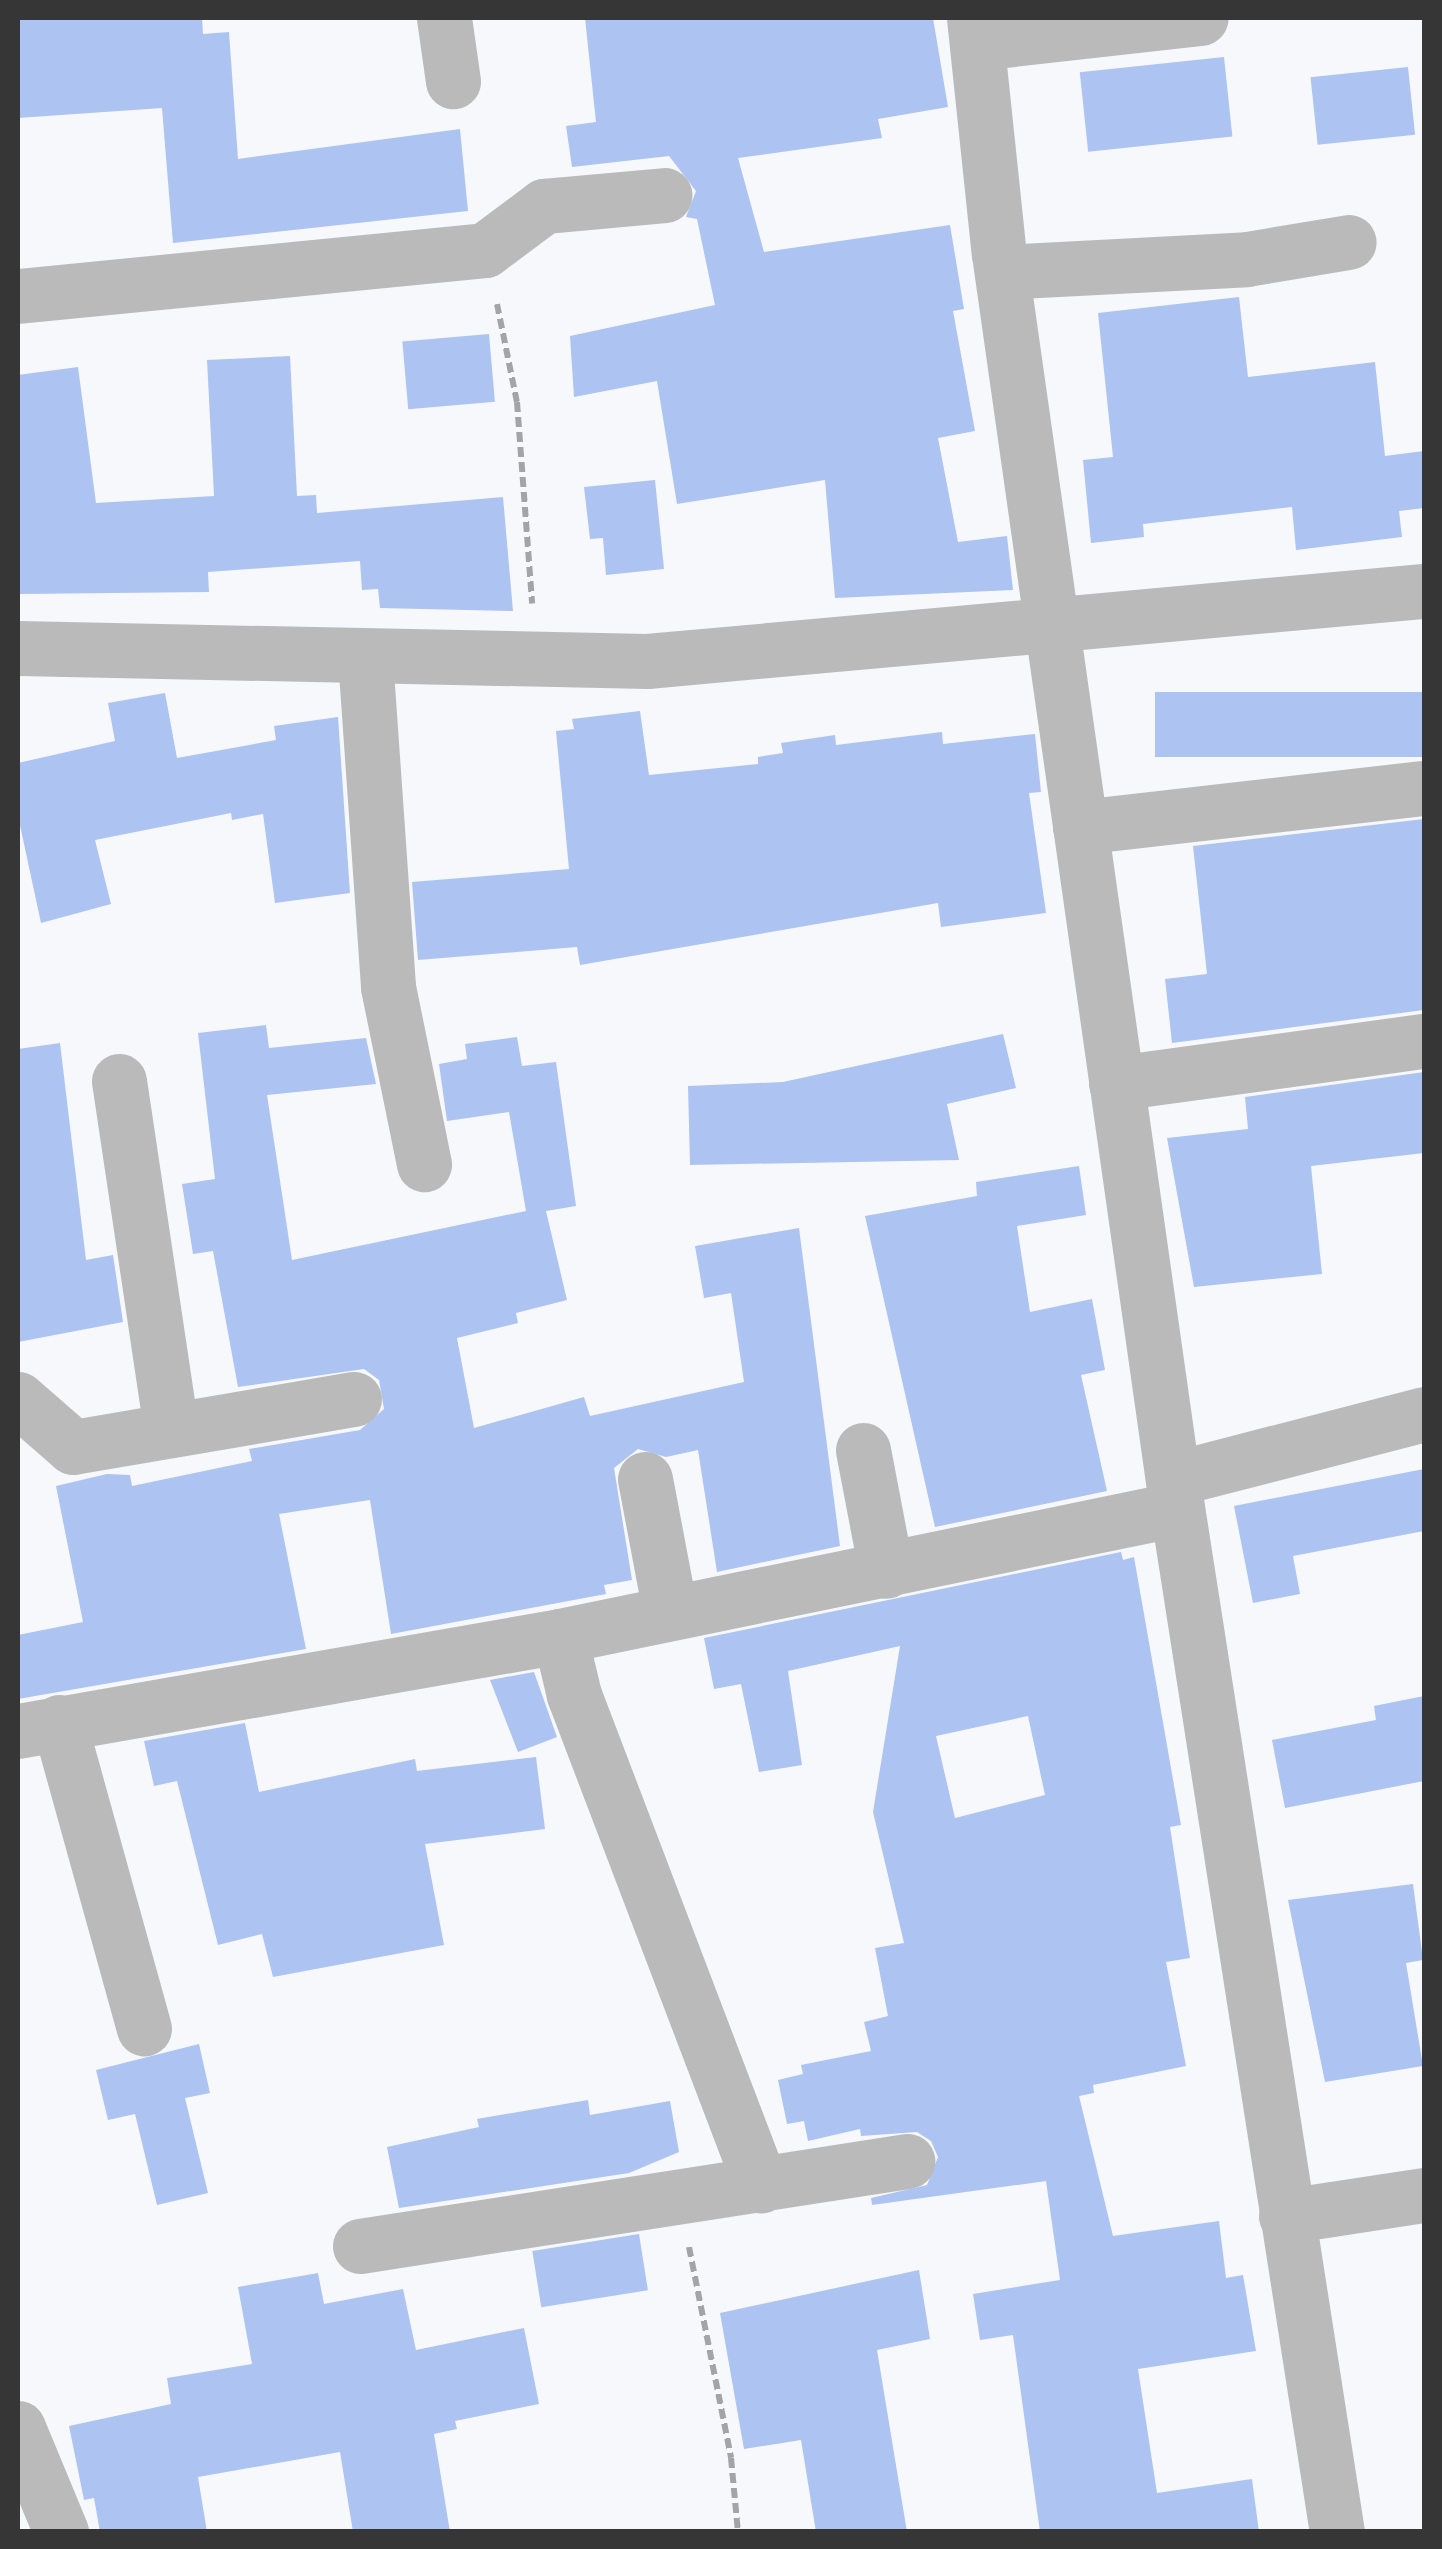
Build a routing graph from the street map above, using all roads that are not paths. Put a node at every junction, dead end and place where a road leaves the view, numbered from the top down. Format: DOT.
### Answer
graph roads {
  1 [pos="444,18"];
  2 [pos="1202,18"];
  3 [pos="976,30"];
  4 [pos="453,81"];
  5 [pos="665,194"];
  6 [pos="1349,242"];
  7 [pos="1002,272"];
  8 [pos="18,296"];
  9 [pos="1424,591"];
  10 [pos="1051,621"];
  11 [pos="18,648"];
  12 [pos="364,657"];
  13 [pos="1424,788"];
  14 [pos="1080,826"];
  15 [pos="1424,1041"];
  16 [pos="119,1081"];
  17 [pos="1116,1082"];
  18 [pos="424,1164"];
  19 [pos="354,1399"];
  20 [pos="18,1400"];
  21 [pos="1424,1414"];
  22 [pos="171,1429"];
  23 [pos="863,1450"];
  24 [pos="645,1480"];
  25 [pos="1175,1494"];
  26 [pos="886,1571"];
  27 [pos="670,1611"];
  28 [pos="560,1636"];
  29 [pos="38,1727"];
  30 [pos="144,2028"];
  31 [pos="907,2162"];
  32 [pos="760,2186"];
  33 [pos="1424,2195"];
  34 [pos="1286,2216"];
  35 [pos="360,2246"];
  36 [pos="18,2428"];
  37 [pos="62,2532"];
  38 [pos="1337,2532"];
  1 -- 4 [label="street"];
  2 -- 3 [label="street"];
  3 -- 7 [label="street"];
  5 -- 8 [label="street"];
  6 -- 7 [label="street"];
  7 -- 10 [label="street"];
  9 -- 10 [label="street"];
  10 -- 12 [label="street"];
  10 -- 14 [label="street"];
  11 -- 12 [label="street"];
  12 -- 18 [label="street"];
  13 -- 14 [label="street"];
  14 -- 17 [label="street"];
  15 -- 17 [label="street"];
  16 -- 22 [label="street"];
  17 -- 25 [label="street"];
  19 -- 22 [label="street"];
  20 -- 22 [label="street"];
  21 -- 25 [label="street"];
  23 -- 26 [label="street"];
  24 -- 27 [label="street"];
  25 -- 26 [label="street"];
  25 -- 34 [label="street"];
  26 -- 27 [label="street"];
  27 -- 28 [label="street"];
  28 -- 29 [label="street"];
  28 -- 32 [label="street"];
  29 -- 30 [label="street"];
  31 -- 32 [label="street"];
  32 -- 35 [label="street"];
  33 -- 34 [label="street"];
  34 -- 38 [label="street"];
  36 -- 37 [label="street"];
}
